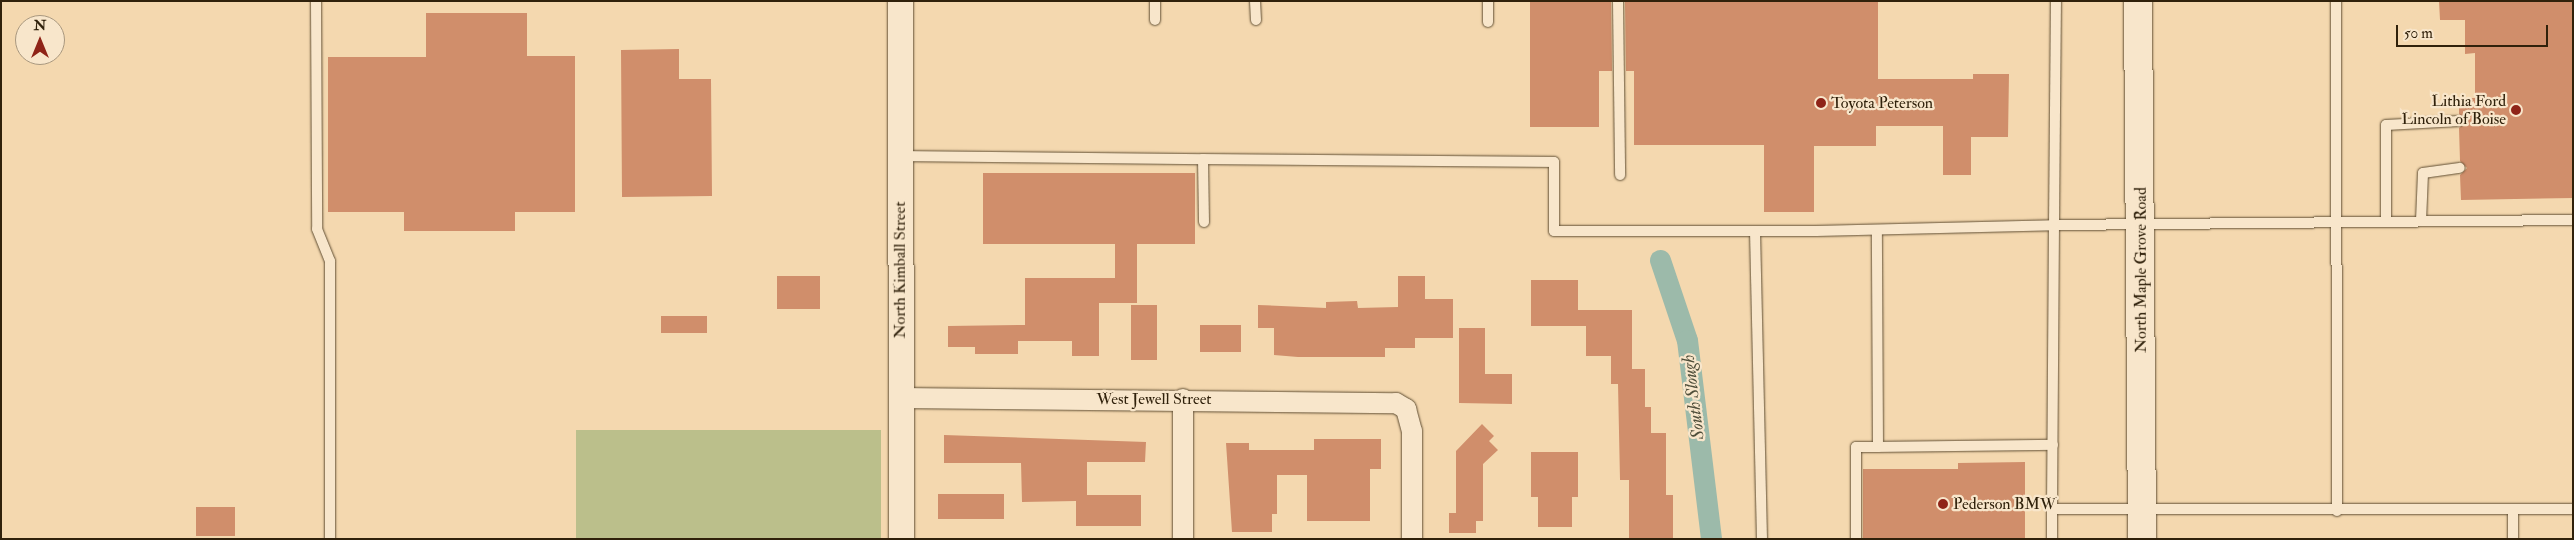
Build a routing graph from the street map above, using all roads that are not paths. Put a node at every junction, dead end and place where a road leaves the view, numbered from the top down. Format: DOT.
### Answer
graph roads {
  1 [pos="316,1"];
  2 [pos="900,1"];
  3 [pos="1155,1"];
  4 [pos="1255,1"];
  5 [pos="1488,1"];
  6 [pos="1618,1"];
  7 [pos="2056,1"];
  8 [pos="2138,1"];
  9 [pos="2336,1"];
  10 [pos="1155,20"];
  11 [pos="1256,20"];
  12 [pos="1488,22"];
  13 [pos="2459,121"];
  14 [pos="900,156"];
  15 [pos="1202,159"];
  16 [pos="2460,168"];
  17 [pos="1620,175"];
  18 [pos="2573,220"];
  19 [pos="1204,222"];
  20 [pos="2335,222"];
  21 [pos="2386,222"];
  22 [pos="2420,222"];
  23 [pos="2141,223"];
  24 [pos="2054,225"];
  25 [pos="1877,230"];
  26 [pos="1755,231"];
  27 [pos="900,398"];
  28 [pos="1183,399"];
  29 [pos="2053,445"];
  30 [pos="1878,447"];
  31 [pos="2052,509"];
  32 [pos="2513,509"];
  33 [pos="2573,509"];
  34 [pos="2337,510"];
  35 [pos="2142,526"];
  36 [pos="330,539"];
  37 [pos="901,539"];
  38 [pos="1184,539"];
  39 [pos="1412,539"];
  40 [pos="1762,539"];
  41 [pos="1856,539"];
  42 [pos="2052,539"];
  43 [pos="2513,539"];
  1 -- 36 [label="lane"];
  2 -- 14 [label="street, North Kimball Street"];
  3 -- 10 [label="lane"];
  4 -- 11 [label="lane"];
  5 -- 12 [label="lane"];
  6 -- 17 [label="lane"];
  7 -- 24 [label="lane"];
  8 -- 23 [label="main road, North Maple Grove Road"];
  9 -- 20 [label="lane"];
  13 -- 21 [label="lane"];
  14 -- 15 [label="lane"];
  14 -- 27 [label="street, North Kimball Street"];
  15 -- 19 [label="lane"];
  15 -- 26 [label="lane"];
  16 -- 22 [label="lane"];
  18 -- 22 [label="lane"];
  20 -- 21 [label="lane"];
  20 -- 23 [label="lane"];
  20 -- 34 [label="lane"];
  21 -- 22 [label="lane"];
  23 -- 24 [label="lane"];
  23 -- 35 [label="main road, North Maple Grove Road"];
  24 -- 25 [label="lane"];
  24 -- 29 [label="lane"];
  25 -- 26 [label="lane"];
  25 -- 30 [label="lane"];
  26 -- 40 [label="lane"];
  27 -- 28 [label="street, West Jewell Street"];
  27 -- 37 [label="street, North Kimball Street"];
  28 -- 38 [label="street"];
  28 -- 39 [label="street, West Jewell Street"];
  29 -- 30 [label="lane"];
  29 -- 31 [label="lane"];
  30 -- 41 [label="lane"];
  31 -- 35 [label="lane"];
  31 -- 42 [label="lane"];
  32 -- 33 [label="lane"];
  32 -- 34 [label="lane"];
  32 -- 43 [label="lane"];
  34 -- 35 [label="lane"];
}
